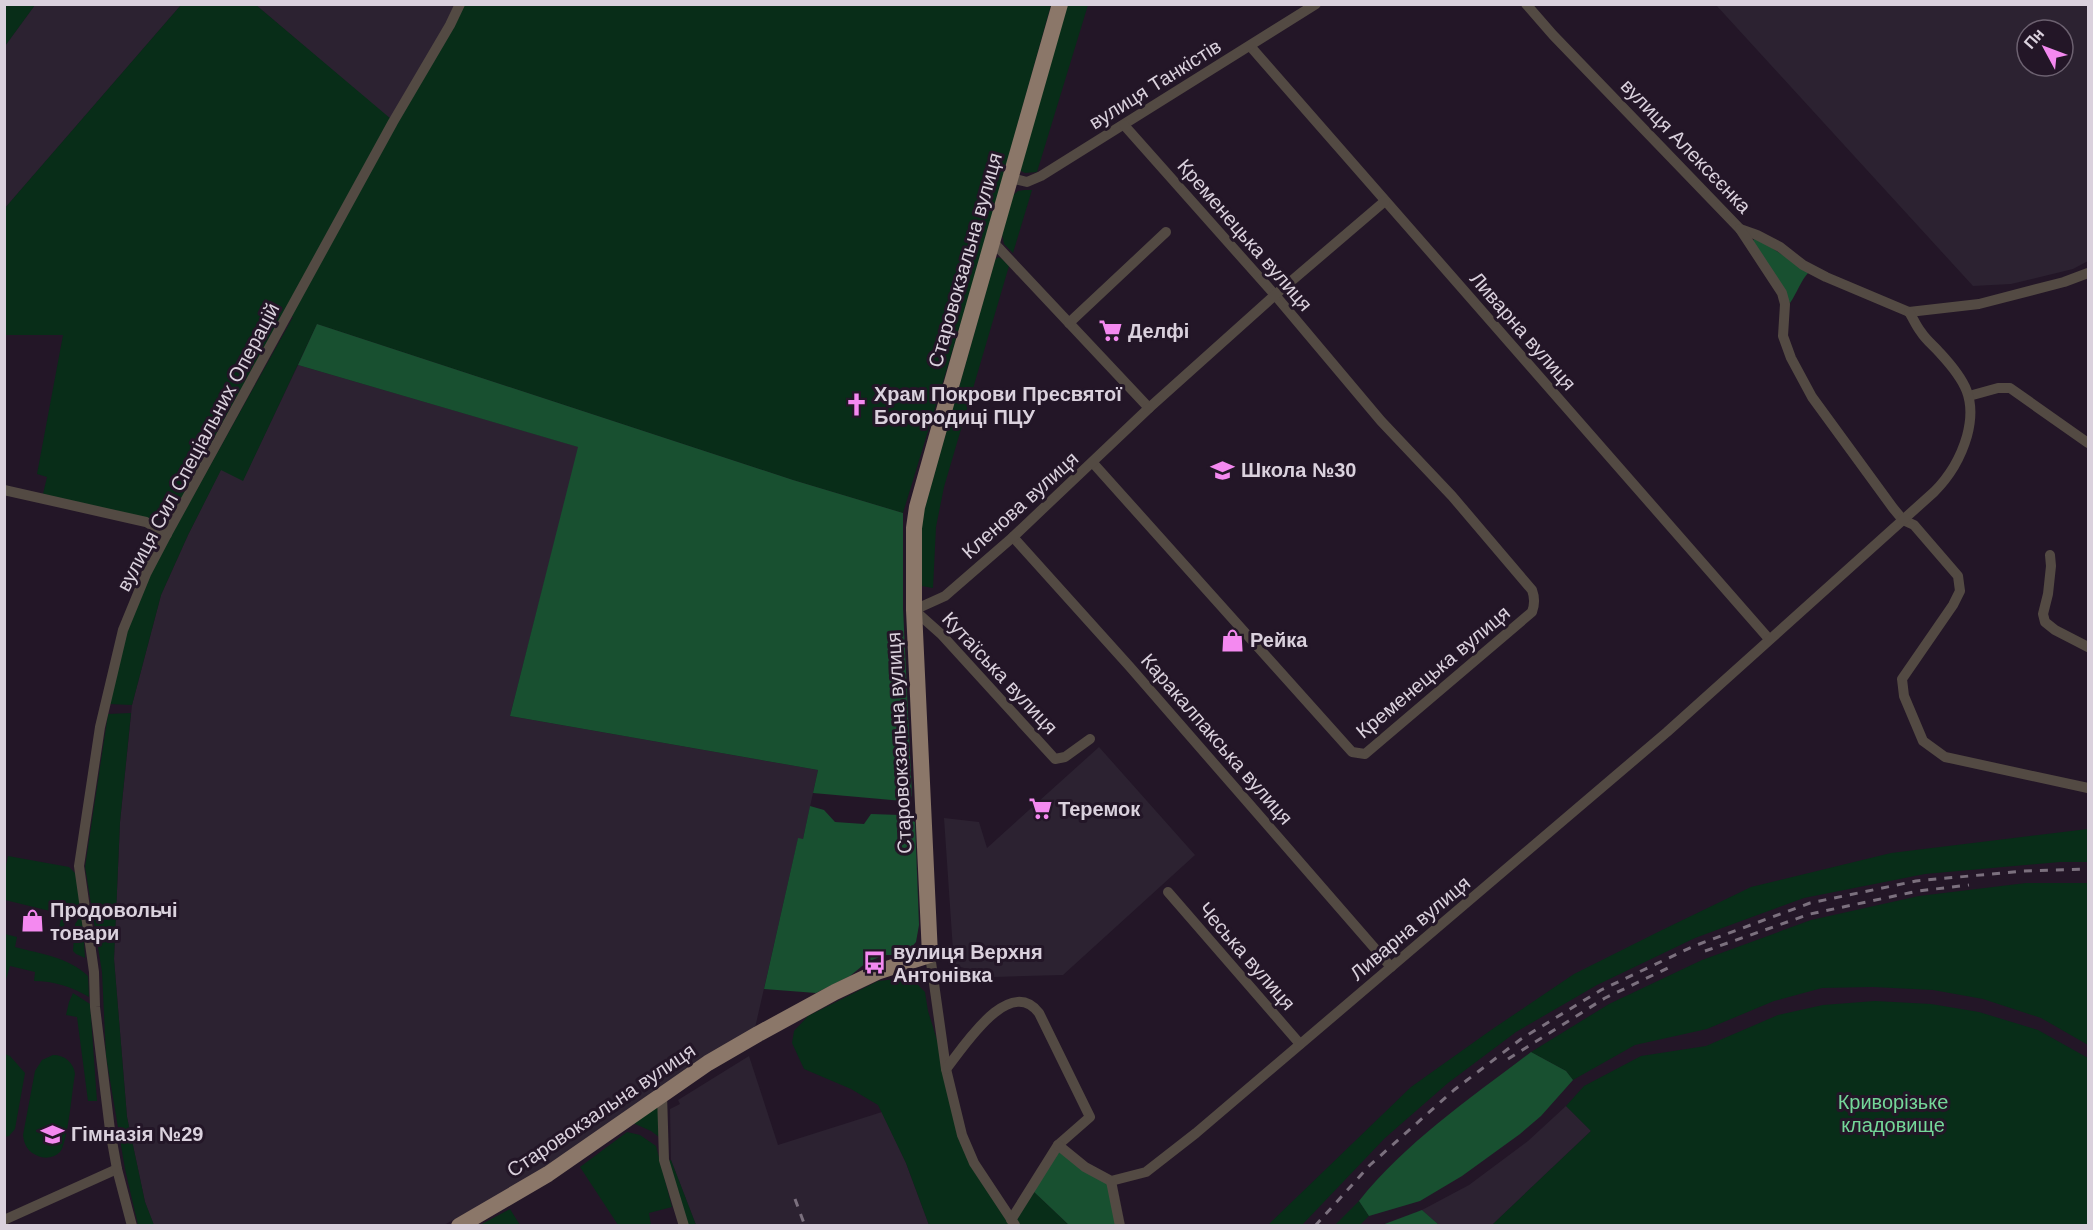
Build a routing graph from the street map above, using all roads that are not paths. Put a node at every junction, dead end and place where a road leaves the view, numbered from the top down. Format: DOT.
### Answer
graph roads {
  1 [pos="460,4"];
  2 [pos="1060,4"];
  3 [pos="1316,4"];
  4 [pos="1526,4"];
  5 [pos="1250,46"];
  6 [pos="1124,124"];
  7 [pos="1011,178"];
  8 [pos="1385,201"];
  9 [pos="1740,228"];
  10 [pos="1166,232"];
  11 [pos="993,242"];
  12 [pos="2088,273"];
  13 [pos="1275,295"];
  14 [pos="1909,312"];
  15 [pos="1069,323"];
  16 [pos="1969,396"];
  17 [pos="1149,408"];
  18 [pos="2088,443"];
  19 [pos="1093,463"];
  20 [pos="4,490"];
  21 [pos="1903,520"];
  22 [pos="167,534"];
  23 [pos="1013,537"];
  24 [pos="2050,555"];
  25 [pos="914,610"];
  26 [pos="1769,639"];
  27 [pos="2088,647"];
  28 [pos="1090,740"];
  29 [pos="2088,788"];
  30 [pos="1168,892"];
  31 [pos="930,955"];
  32 [pos="1391,967"];
  33 [pos="1300,1044"];
  34 [pos="946,1070"];
  35 [pos="662,1094"];
  36 [pos="1058,1145"];
  37 [pos="117,1169"];
  38 [pos="1111,1181"];
  39 [pos="4,1220"];
  40 [pos="1013,1223"];
  41 [pos="132,1226"];
  42 [pos="459,1226"];
  43 [pos="684,1226"];
  44 [pos="1120,1226"];
  1 -- 22 [label="street, вулиця Сил Спеціальних Операцій"];
  2 -- 7 [label="main road, Старовокзальна вулиця"];
  3 -- 5 [label="street, вулиця Танкістів"];
  4 -- 9 [label="street, вулиця Алексєєнка"];
  5 -- 6 [label="street, вулиця Танкістів"];
  5 -- 8 [label="street, Ливарна вулиця"];
  6 -- 7 [label="street, вулиця Танкістів"];
  6 -- 13 [label="street, Кременецька вулиця"];
  7 -- 11 [label="main road, Старовокзальна вулиця"];
  8 -- 13 [label="street, Кленова вулиця"];
  8 -- 26 [label="street, Ливарна вулиця"];
  9 -- 14 [label="street, вулиця Алексєєнка"];
  9 -- 21 [label="street"];
  10 -- 15 [label="street"];
  11 -- 15 [label="street"];
  11 -- 25 [label="main road, Старовокзальна вулиця"];
  12 -- 14 [label="street"];
  13 -- 17 [label="street, Кленова вулиця"];
  13 -- 19 [label="street, Кременецька вулиця"];
  14 -- 16 [label="street"];
  15 -- 17 [label="street"];
  16 -- 18 [label="street"];
  16 -- 21 [label="street, Ливарна вулиця"];
  17 -- 19 [label="street, Кленова вулиця"];
  19 -- 23 [label="street, Кленова вулиця"];
  20 -- 22 [label="street"];
  21 -- 26 [label="street, Ливарна вулиця"];
  21 -- 29 [label="street"];
  22 -- 37 [label="street, вулиця Сил Спеціальних Операцій"];
  23 -- 25 [label="street, Кленова вулиця"];
  23 -- 32 [label="street, Каракалпакська вулиця"];
  24 -- 27 [label="street"];
  25 -- 28 [label="street, Кутаїська вулиця"];
  25 -- 31 [label="main road, Старовокзальна вулиця"];
  26 -- 32 [label="street, Ливарна вулиця"];
  30 -- 33 [label="street, Чеська вулиця"];
  31 -- 34 [label="street"];
  31 -- 35 [label="main road, Старовокзальна вулиця"];
  32 -- 33 [label="street, Ливарна вулиця"];
  33 -- 38 [label="street, Ливарна вулиця"];
  34 -- 36 [label="street"];
  34 -- 40 [label="street"];
  35 -- 42 [label="main road, Старовокзальна вулиця"];
  35 -- 43 [label="street"];
  36 -- 38 [label="street"];
  36 -- 40 [label="street"];
  37 -- 39 [label="street"];
  37 -- 41 [label="street, вулиця Сил Спеціальних Операцій"];
  38 -- 44 [label="street"];
}
